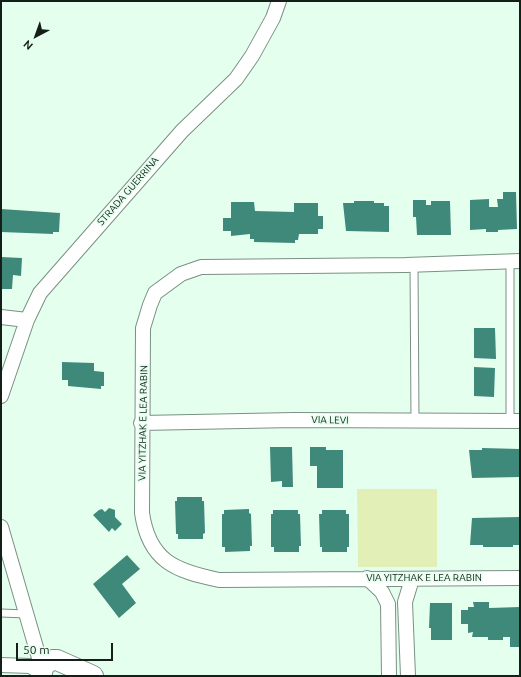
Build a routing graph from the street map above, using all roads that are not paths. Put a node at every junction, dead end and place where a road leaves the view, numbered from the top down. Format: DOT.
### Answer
graph roads {
  1 [pos="280,1"];
  2 [pos="515,261"];
  3 [pos="414,265"];
  4 [pos="1,317"];
  5 [pos="27,320"];
  6 [pos="1,396"];
  7 [pos="415,421"];
  8 [pos="515,421"];
  9 [pos="141,423"];
  10 [pos="1,527"];
  11 [pos="367,578"];
  12 [pos="520,578"];
  13 [pos="412,580"];
  14 [pos="1,613"];
  15 [pos="28,620"];
  16 [pos="1,665"];
  17 [pos="52,669"];
  18 [pos="93,676"];
  19 [pos="389,676"];
  20 [pos="408,676"];
  1 -- 5 [label="street, STRADA GUERRINA"];
  2 -- 3 [label="street, VIA YITZHAK E LEA RABIN"];
  2 -- 8 [label="lane"];
  3 -- 7 [label="lane"];
  3 -- 9 [label="street, VIA YITZHAK E LEA RABIN"];
  4 -- 5 [label="street"];
  5 -- 6 [label="street, STRADA GUERRINA"];
  7 -- 8 [label="street, VIA LEVI"];
  7 -- 9 [label="street, VIA LEVI"];
  9 -- 11 [label="street, VIA YITZHAK E LEA RABIN"];
  10 -- 15 [label="street"];
  11 -- 13 [label="street, VIA YITZHAK E LEA RABIN"];
  11 -- 19 [label="street"];
  12 -- 13 [label="street, VIA YITZHAK E LEA RABIN"];
  13 -- 20 [label="street"];
  14 -- 15 [label="lane"];
  15 -- 17 [label="street"];
  15 -- 17 [label="street"];
  16 -- 17 [label="street"];
  17 -- 18 [label="street"];
}
